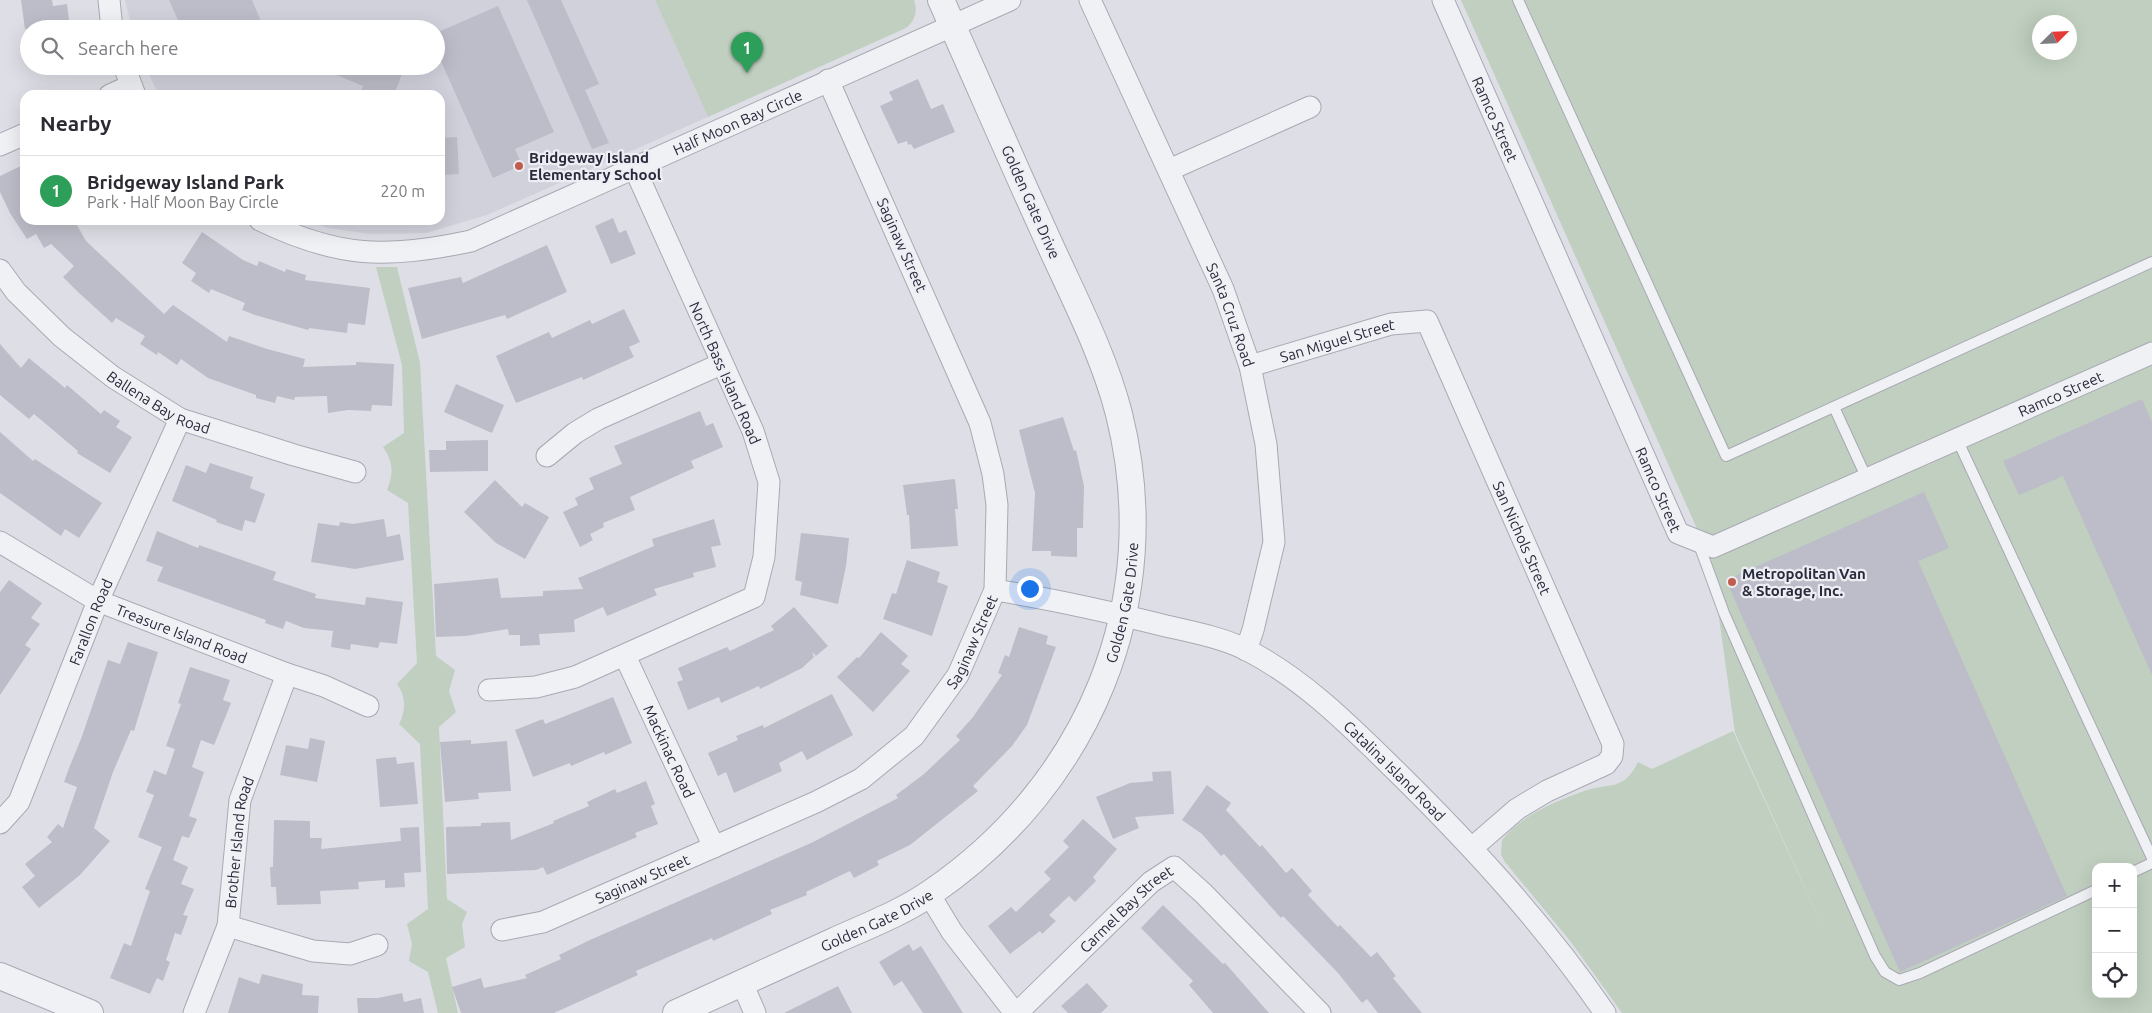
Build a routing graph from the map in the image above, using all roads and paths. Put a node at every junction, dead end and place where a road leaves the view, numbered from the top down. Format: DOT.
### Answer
graph roads {
  1 [pos="109,0"];
  2 [pos="941,0"];
  3 [pos="1010,0"];
  4 [pos="1090,0"];
  5 [pos="1442,0"];
  6 [pos="1518,0"];
  7 [pos="111,20"];
  8 [pos="953,26"];
  9 [pos="828,80"];
  10 [pos="130,82"];
  11 [pos="118,90"];
  12 [pos="1310,107"];
  13 [pos="20,136"];
  14 [pos="0,145"];
  15 [pos="634,167"];
  16 [pos="1169,170"];
  17 [pos="270,225"];
  18 [pos="2152,262"];
  19 [pos="0,270"];
  20 [pos="1427,321"];
  21 [pos="2152,353"];
  22 [pos="721,364"];
  23 [pos="1250,366"];
  24 [pos="1834,407"];
  25 [pos="180,419"];
  26 [pos="1957,439"];
  27 [pos="547,456"];
  28 [pos="355,472"];
  29 [pos="1867,479"];
  30 [pos="1698,541"];
  31 [pos="0,542"];
  32 [pos="995,590"];
  33 [pos="98,601"];
  34 [pos="1122,616"];
  35 [pos="1246,650"];
  36 [pos="625,656"];
  37 [pos="287,674"];
  38 [pos="489,690"];
  39 [pos="368,706"];
  40 [pos="0,823"];
  41 [pos="714,847"];
  42 [pos="1472,848"];
  43 [pos="2152,858"];
  44 [pos="2152,863"];
  45 [pos="2137,870"];
  46 [pos="2092,892"];
  47 [pos="929,894"];
  48 [pos="228,926"];
  49 [pos="502,930"];
  50 [pos="377,945"];
  51 [pos="0,976"];
  52 [pos="742,983"];
  53 [pos="90,1013"];
  54 [pos="194,1013"];
  55 [pos="676,1013"];
  56 [pos="755,1013"];
  57 [pos="1016,1013"];
  58 [pos="1320,1013"];
  59 [pos="1605,1013"];
  1 -- 7 [label="street"];
  2 -- 8 [label="street, Golden Gate Drive"];
  3 -- 8 [label="street, Half Moon Bay Circle"];
  4 -- 16 [label="street, Santa Cruz Road"];
  5 -- 30 [label="street, Ramco Street"];
  6 -- 24 [label="lane"];
  8 -- 9 [label="street, Half Moon Bay Circle"];
  8 -- 34 [label="street, Golden Gate Drive"];
  9 -- 15 [label="street, Half Moon Bay Circle"];
  9 -- 32 [label="street, Saginaw Street"];
  10 -- 11 [label="street"];
  12 -- 16 [label="street"];
  13 -- 14 [label="street"];
  15 -- 17 [label="street, Half Moon Bay Circle"];
  15 -- 22 [label="street, North Bass Island Road"];
  16 -- 23 [label="street, Santa Cruz Road"];
  18 -- 24 [label="lane"];
  19 -- 25 [label="street, Ballena Bay Road"];
  20 -- 23 [label="street, San Miguel Street"];
  20 -- 42 [label="street, San Nichols Street"];
  21 -- 26 [label="street, Ramco Street"];
  22 -- 27 [label="street"];
  22 -- 36 [label="street, North Bass Island Road"];
  23 -- 35 [label="street, Santa Cruz Road"];
  24 -- 29 [label="lane"];
  25 -- 28 [label="street, Ballena Bay Road"];
  25 -- 33 [label="street, Farallon Road"];
  26 -- 29 [label="street, Ramco Street"];
  26 -- 43 [label="lane"];
  29 -- 30 [label="street, Ramco Street"];
  30 -- 46 [label="lane"];
  31 -- 33 [label="street, Treasure Island Road"];
  32 -- 34 [label="street, Catalina Island Road"];
  32 -- 41 [label="street, Saginaw Street"];
  33 -- 37 [label="street, Treasure Island Road"];
  33 -- 40 [label="street, Farallon Road"];
  34 -- 35 [label="street, Catalina Island Road"];
  34 -- 47 [label="street, Golden Gate Drive"];
  35 -- 42 [label="street, Catalina Island Road"];
  36 -- 38 [label="street"];
  36 -- 41 [label="street, Mackinac Road"];
  37 -- 39 [label="street, Treasure Island Road"];
  37 -- 48 [label="street, Brother Island Road"];
  41 -- 49 [label="street, Saginaw Street"];
  42 -- 59 [label="street, Catalina Island Road"];
  44 -- 45 [label="lane"];
  47 -- 52 [label="street, Golden Gate Drive"];
  47 -- 57 [label="street"];
  48 -- 50 [label="street"];
  48 -- 54 [label="street, Brother Island Road"];
  51 -- 53 [label="street"];
  52 -- 55 [label="street, Golden Gate Drive"];
  52 -- 56 [label="street"];
  57 -- 58 [label="street, Carmel Bay Street"];
}
